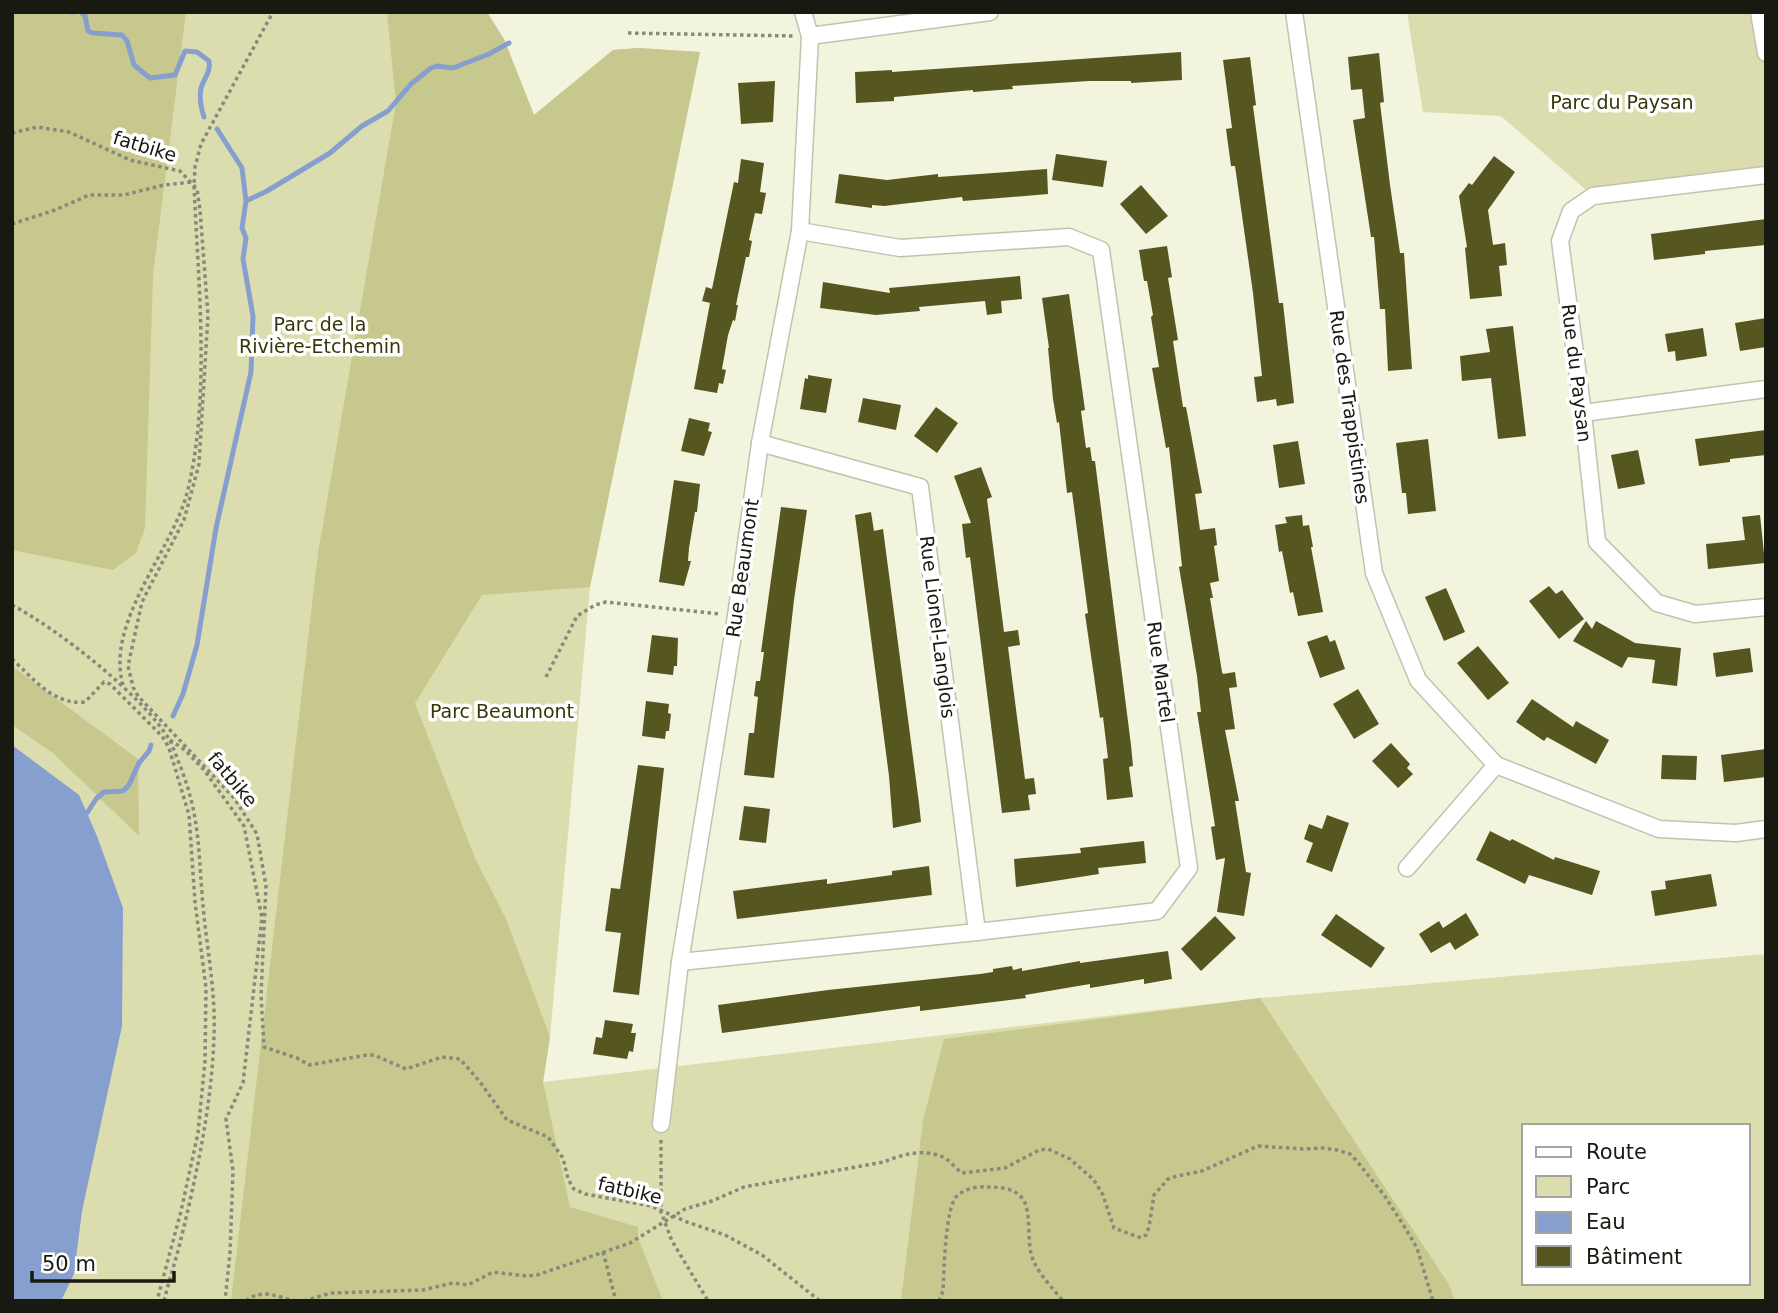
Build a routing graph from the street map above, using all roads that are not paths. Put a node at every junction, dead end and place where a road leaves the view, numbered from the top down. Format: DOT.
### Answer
graph roads {
  1 [pos="803,12"];
  2 [pos="990,12"];
  3 [pos="1294,12"];
  4 [pos="1759,12"];
  5 [pos="810,36"];
  6 [pos="1766,52"];
  7 [pos="1766,175"];
  8 [pos="800,231"];
  9 [pos="1766,389"];
  10 [pos="1583,413"];
  11 [pos="760,443"];
  12 [pos="1766,607"];
  13 [pos="1496,765"];
  14 [pos="1766,829"];
  15 [pos="1407,868"];
  16 [pos="977,932"];
  17 [pos="680,962"];
  18 [pos="661,1124"];
  1 -- 5 [label="street, Rue Beaumont"];
  2 -- 5 [label="street"];
  3 -- 13 [label="street, Rue des Trappistines"];
  4 -- 6 [label="street"];
  5 -- 8 [label="street, Rue Beaumont"];
  7 -- 10 [label="street, Rue du Paysan"];
  8 -- 11 [label="street, Rue Beaumont"];
  8 -- 16 [label="street, Rue Martel"];
  9 -- 10 [label="street"];
  10 -- 12 [label="street, Rue du Paysan"];
  11 -- 16 [label="street, Rue Lionel-Langlois"];
  11 -- 17 [label="street, Rue Beaumont"];
  13 -- 14 [label="street, Rue des Trappistines"];
  13 -- 15 [label="street"];
  16 -- 17 [label="street, Rue Martel"];
  17 -- 18 [label="street, Rue Beaumont"];
}
